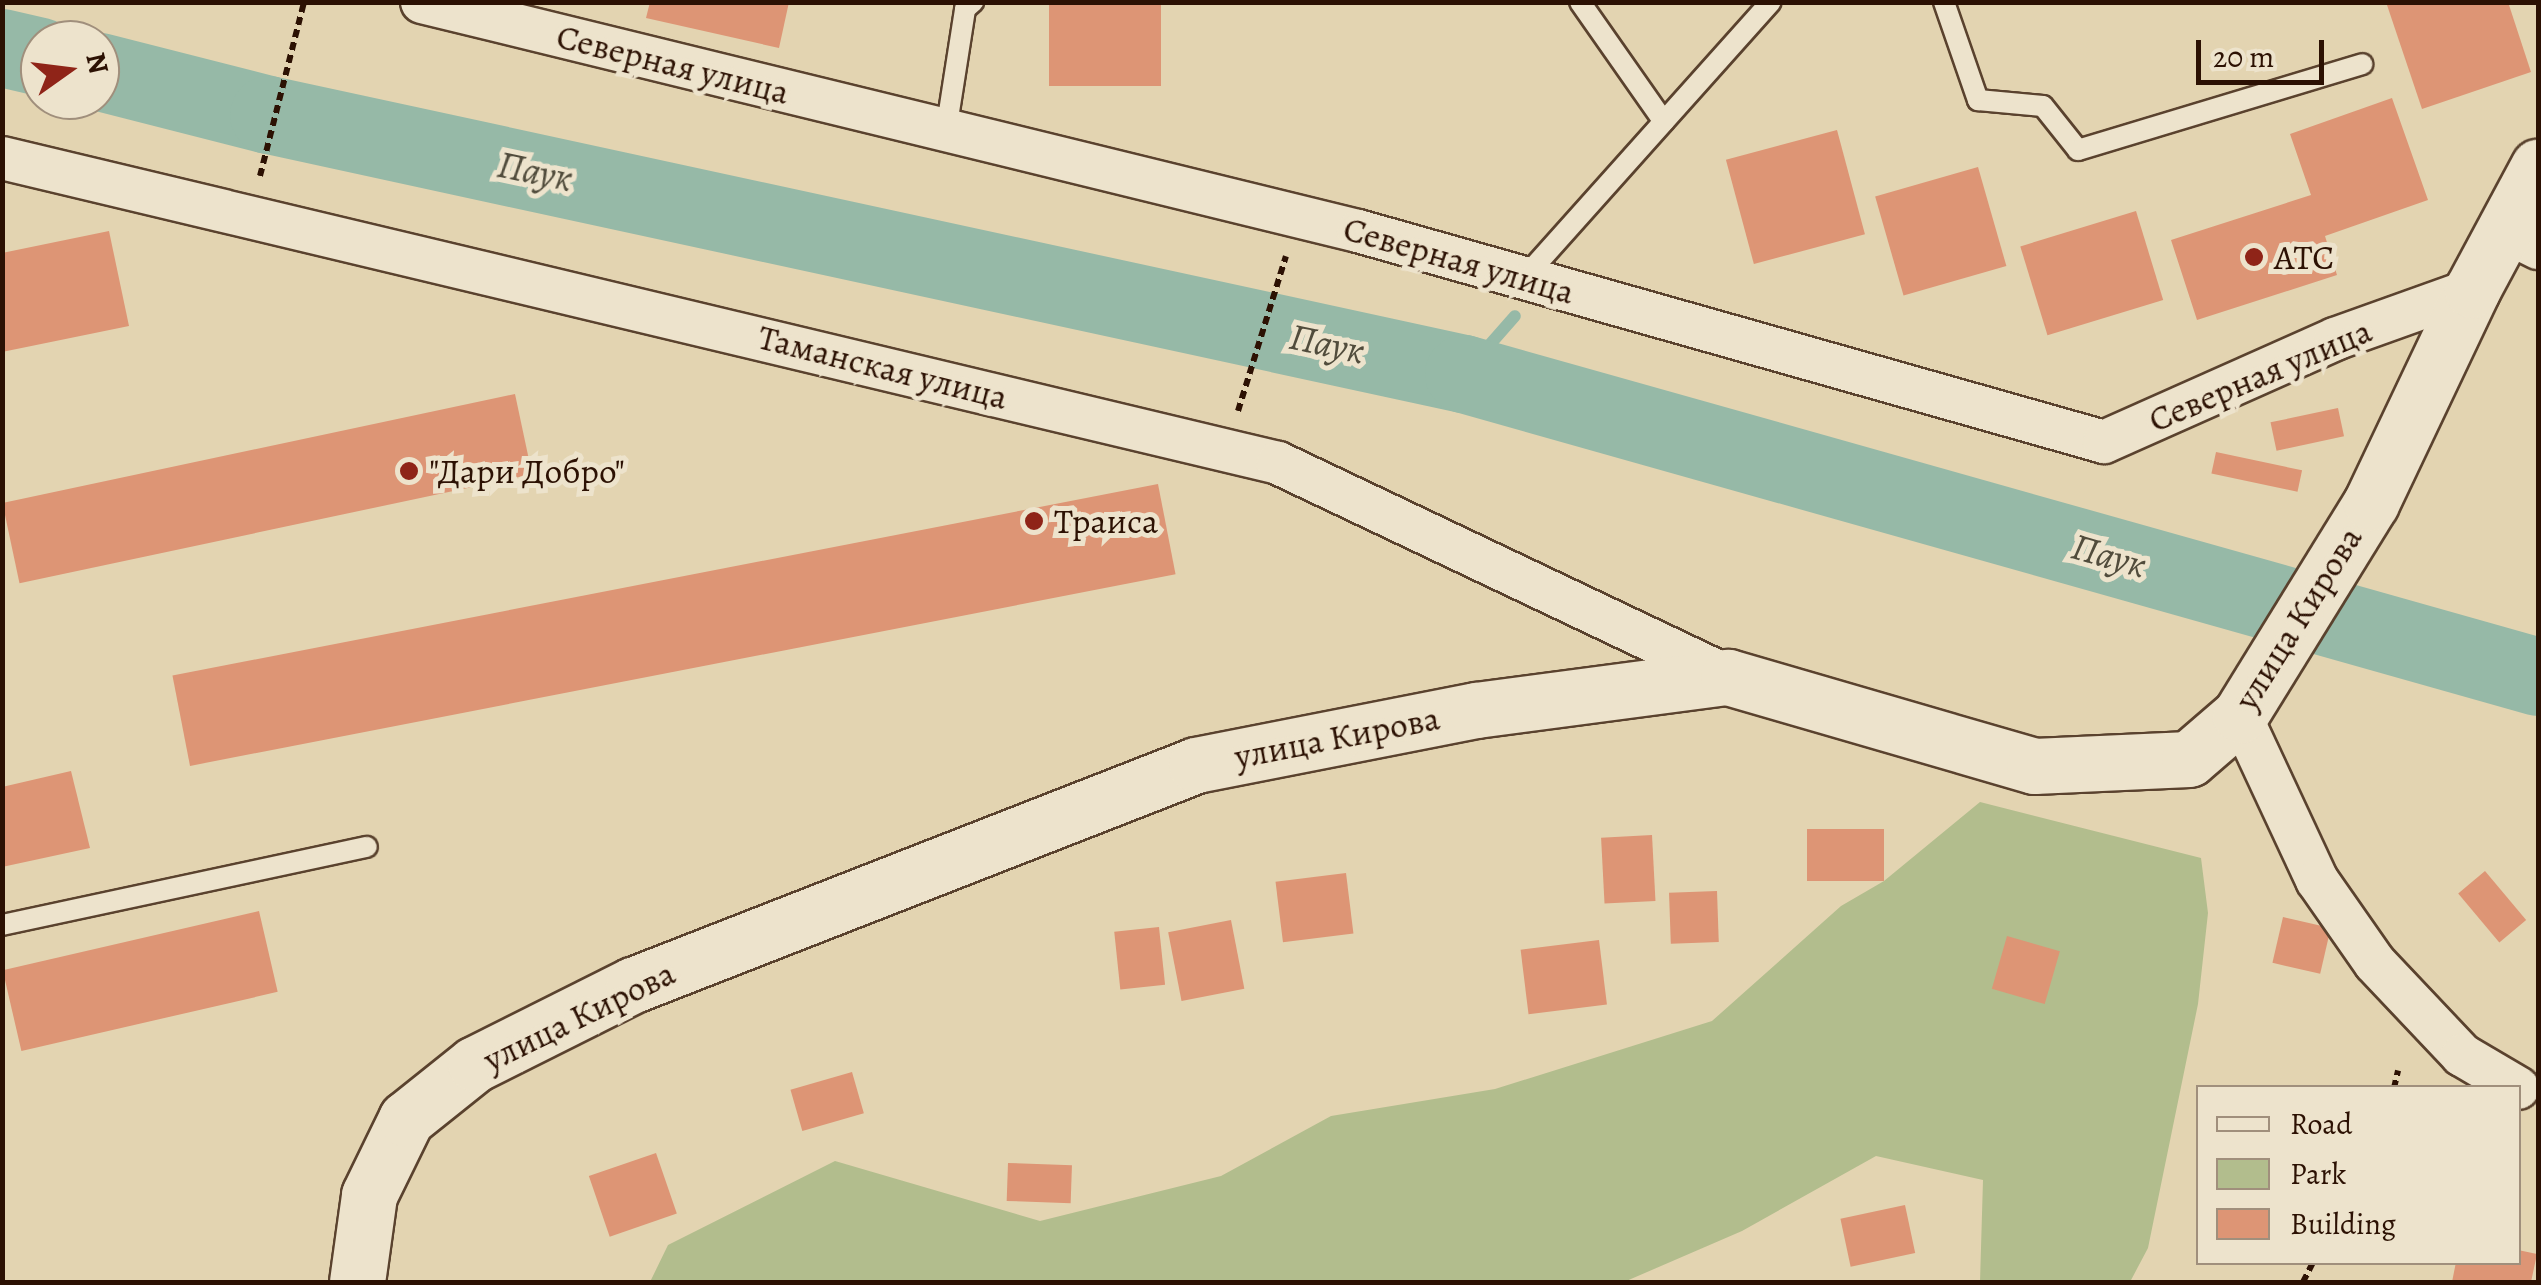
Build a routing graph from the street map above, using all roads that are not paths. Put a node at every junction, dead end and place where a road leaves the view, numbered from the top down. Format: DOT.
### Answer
graph roads {
  1 [pos="422,2"];
  2 [pos="972,2"];
  3 [pos="1580,2"];
  4 [pos="1772,2"];
  5 [pos="1944,2"];
  6 [pos="2362,64"];
  7 [pos="1664,122"];
  8 [pos="946,131"];
  9 [pos="2,158"];
  10 [pos="2538,167"];
  11 [pos="2520,239"];
  12 [pos="1524,278"];
  13 [pos="2472,290"];
  14 [pos="1728,677"];
  15 [pos="2240,715"];
  16 [pos="367,847"];
  17 [pos="2,926"];
  18 [pos="2513,1085"];
  19 [pos="357,1282"];
  1 -- 8 [label="street, Северная улица"];
  2 -- 8 [label="lane"];
  3 -- 7 [label="lane"];
  4 -- 7 [label="lane"];
  5 -- 6 [label="lane"];
  7 -- 12 [label="lane"];
  8 -- 12 [label="street, Северная улица"];
  9 -- 14 [label="street, Таманская улица"];
  10 -- 11 [label="main road, улица Кирова"];
  11 -- 13 [label="main road, улица Кирова"];
  12 -- 13 [label="street, Северная улица"];
  13 -- 15 [label="main road, улица Кирова"];
  14 -- 15 [label="main road, улица Кирова"];
  14 -- 19 [label="main road, улица Кирова"];
  15 -- 18 [label="street"];
  16 -- 17 [label="lane"];
}
